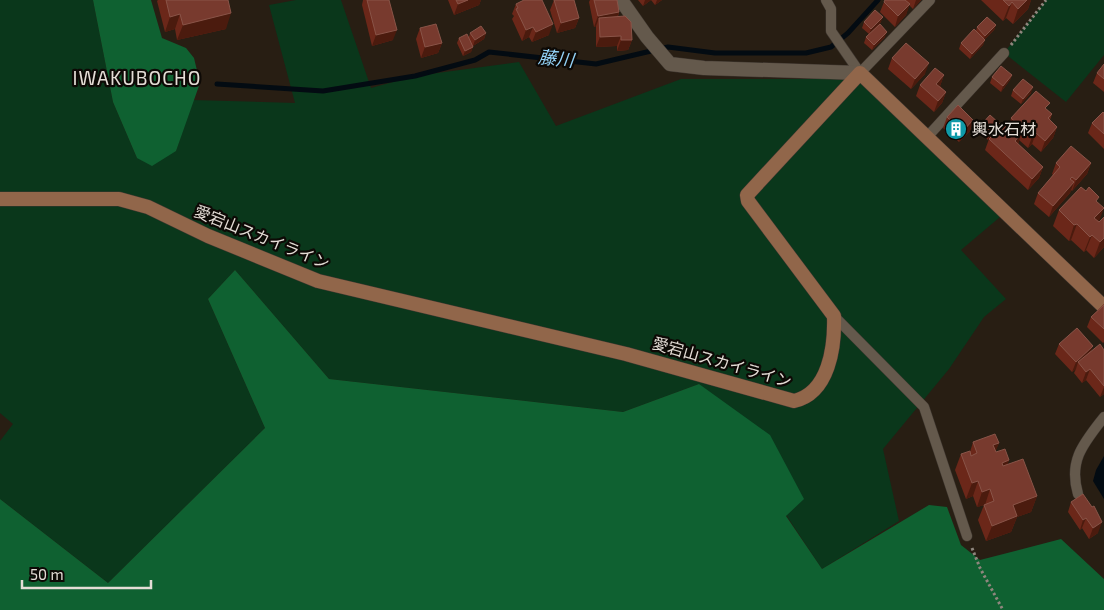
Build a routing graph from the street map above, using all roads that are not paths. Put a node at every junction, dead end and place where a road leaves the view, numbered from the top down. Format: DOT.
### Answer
graph roads {
  1 [pos="621,0"];
  2 [pos="826,0"];
  3 [pos="930,0"];
  4 [pos="1004,53"];
  5 [pos="860,73"];
  6 [pos="928,136"];
  7 [pos="0,199"];
  8 [pos="1104,307"];
  9 [pos="834,316"];
  10 [pos="1104,417"];
  11 [pos="1078,494"];
  12 [pos="967,536"];
  1 -- 5 [label="street"];
  2 -- 5 [label="lane"];
  3 -- 5 [label="lane"];
  4 -- 6 [label="lane"];
  5 -- 6 [label="main road"];
  5 -- 9 [label="main road"];
  6 -- 8 [label="main road"];
  7 -- 9 [label="main road, 愛宕山スカイライン"];
  9 -- 12 [label="lane"];
  10 -- 11 [label="lane"];
}
